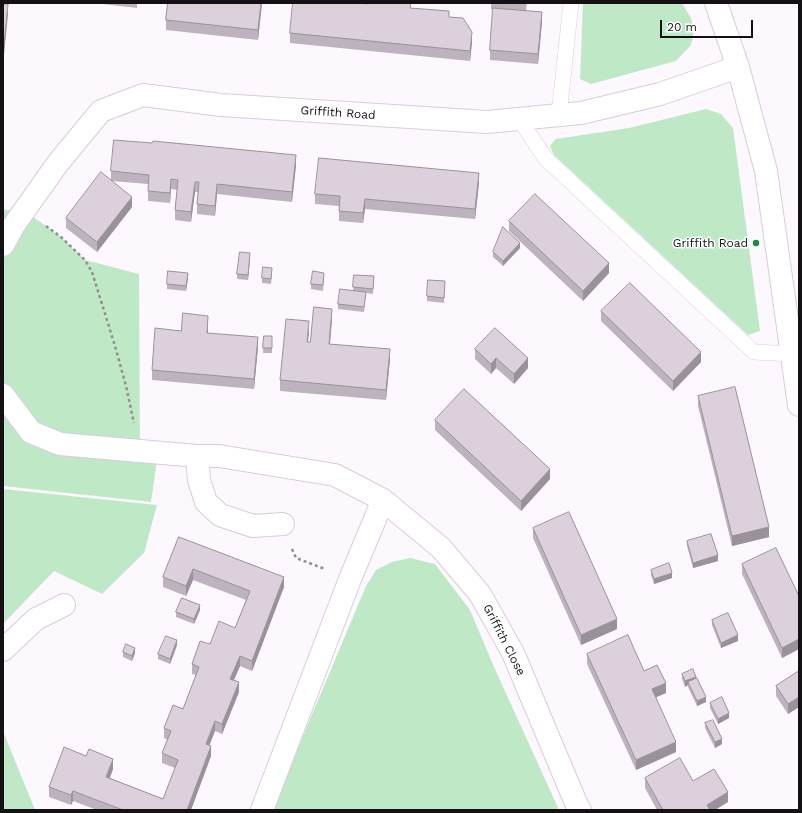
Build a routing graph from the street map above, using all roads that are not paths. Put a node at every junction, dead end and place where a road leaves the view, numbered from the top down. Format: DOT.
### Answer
graph roads {
  1 [pos="570,3"];
  2 [pos="716,3"];
  3 [pos="738,67"];
  4 [pos="559,115"];
  5 [pos="519,119"];
  6 [pos="3,246"];
  7 [pos="792,354"];
  8 [pos="3,395"];
  9 [pos="799,405"];
  10 [pos="197,456"];
  11 [pos="383,500"];
  12 [pos="283,524"];
  13 [pos="64,605"];
  14 [pos="3,650"];
  15 [pos="262,810"];
  16 [pos="580,810"];
  1 -- 4 [label="lane"];
  2 -- 3 [label="street"];
  3 -- 4 [label="street, Griffith Road"];
  3 -- 7 [label="street"];
  4 -- 5 [label="street, Griffith Road"];
  5 -- 6 [label="street, Griffith Road"];
  5 -- 7 [label="lane"];
  7 -- 9 [label="street"];
  8 -- 10 [label="street, Griffith Close"];
  10 -- 11 [label="street, Griffith Close"];
  10 -- 12 [label="street"];
  11 -- 15 [label="street"];
  11 -- 16 [label="street, Griffith Close"];
  13 -- 14 [label="street"];
}
